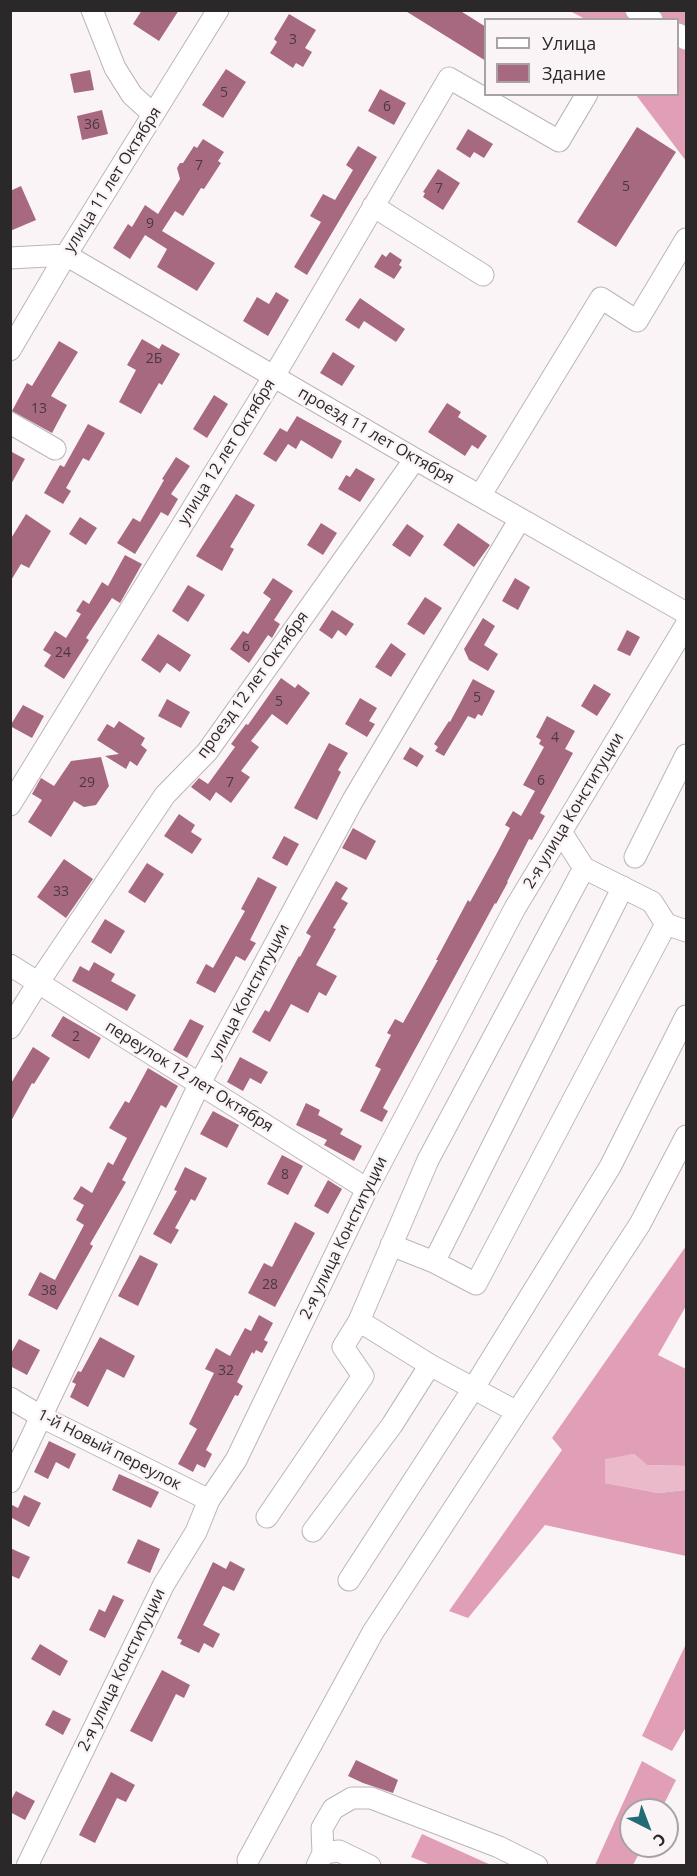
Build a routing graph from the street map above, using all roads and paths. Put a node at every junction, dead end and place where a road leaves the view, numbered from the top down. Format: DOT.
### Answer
graph roads {
  1 [pos="92,10"];
  2 [pos="218,10"];
  3 [pos="586,96"];
  4 [pos="153,114"];
  5 [pos="373,207"];
  6 [pos="687,239"];
  7 [pos="66,255"];
  8 [pos="10,258"];
  9 [pos="483,275"];
  10 [pos="10,350"];
  11 [pos="273,376"];
  12 [pos="10,423"];
  13 [pos="55,449"];
  14 [pos="415,459"];
  15 [pos="480,496"];
  16 [pos="520,519"];
  17 [pos="687,613"];
  18 [pos="687,625"];
  19 [pos="687,755"];
  20 [pos="10,805"];
  21 [pos="561,832"];
  22 [pos="635,857"];
  23 [pos="584,868"];
  24 [pos="623,888"];
  25 [pos="666,924"];
  26 [pos="687,931"];
  27 [pos="10,965"];
  28 [pos="38,983"];
  29 [pos="687,1016"];
  30 [pos="10,1028"];
  31 [pos="200,1083"];
  32 [pos="687,1136"];
  33 [pos="367,1189"];
  34 [pos="391,1245"];
  35 [pos="434,1262"];
  36 [pos="359,1321"];
  37 [pos="430,1365"];
  38 [pos="473,1389"];
  39 [pos="10,1398"];
  40 [pos="517,1412"];
  41 [pos="42,1417"];
  42 [pos="10,1482"];
  43 [pos="209,1500"];
  44 [pos="267,1517"];
  45 [pos="313,1531"];
  46 [pos="349,1580"];
  47 [pos="320,1859"];
  48 [pos="248,1860"];
  49 [pos="27,1866"];
  50 [pos="370,1866"];
  51 [pos="537,1866"];
  1 -- 4 [label="street"];
  2 -- 4 [label="street, улица 11 лет Октября"];
  3 -- 5 [label="street, улица 12 лет Октября"];
  4 -- 7 [label="street, улица 11 лет Октября"];
  5 -- 9 [label="street"];
  5 -- 11 [label="street, улица 12 лет Октября"];
  6 -- 15 [label="street"];
  7 -- 8 [label="street"];
  7 -- 10 [label="street, улица 11 лет Октября"];
  7 -- 11 [label="street, проезд 11 лет Октября"];
  11 -- 14 [label="street, проезд 11 лет Октября"];
  11 -- 20 [label="street, улица 12 лет Октября"];
  12 -- 13 [label="street"];
  14 -- 15 [label="street, проезд 11 лет Октября"];
  14 -- 28 [label="street, проезд 12 лет Октября"];
  15 -- 16 [label="street, проезд 11 лет Октября"];
  16 -- 17 [label="street, проезд 11 лет Октября"];
  16 -- 31 [label="street, улица Конституции"];
  18 -- 21 [label="street, 2-я улица Конституции"];
  19 -- 22 [label="street"];
  21 -- 23 [label="street"];
  21 -- 33 [label="street, 2-я улица Конституции"];
  23 -- 24 [label="street"];
  23 -- 34 [label="street"];
  24 -- 25 [label="street"];
  24 -- 35 [label="street"];
  25 -- 26 [label="street"];
  25 -- 35 [label="street"];
  27 -- 28 [label="street, переулок 12 лет Октября"];
  28 -- 30 [label="street, проезд 12 лет Октября"];
  28 -- 31 [label="street, переулок 12 лет Октября"];
  29 -- 38 [label="street"];
  31 -- 33 [label="street, переулок 12 лет Октября"];
  31 -- 41 [label="street, улица Конституции"];
  32 -- 40 [label="street"];
  33 -- 43 [label="street, 2-я улица Конституции"];
  34 -- 35 [label="street"];
  34 -- 36 [label="street"];
  36 -- 37 [label="street"];
  36 -- 44 [label="street"];
  37 -- 38 [label="street"];
  37 -- 45 [label="street"];
  38 -- 40 [label="street"];
  38 -- 46 [label="street"];
  39 -- 41 [label="street, 1-й Новый переулок"];
  40 -- 48 [label="street"];
  41 -- 42 [label="street, улица Конституции"];
  41 -- 43 [label="street, 1-й Новый переулок"];
  43 -- 49 [label="street, 2-я улица Конституции"];
  47 -- 50 [label="street"];
  47 -- 51 [label="street"];
}
